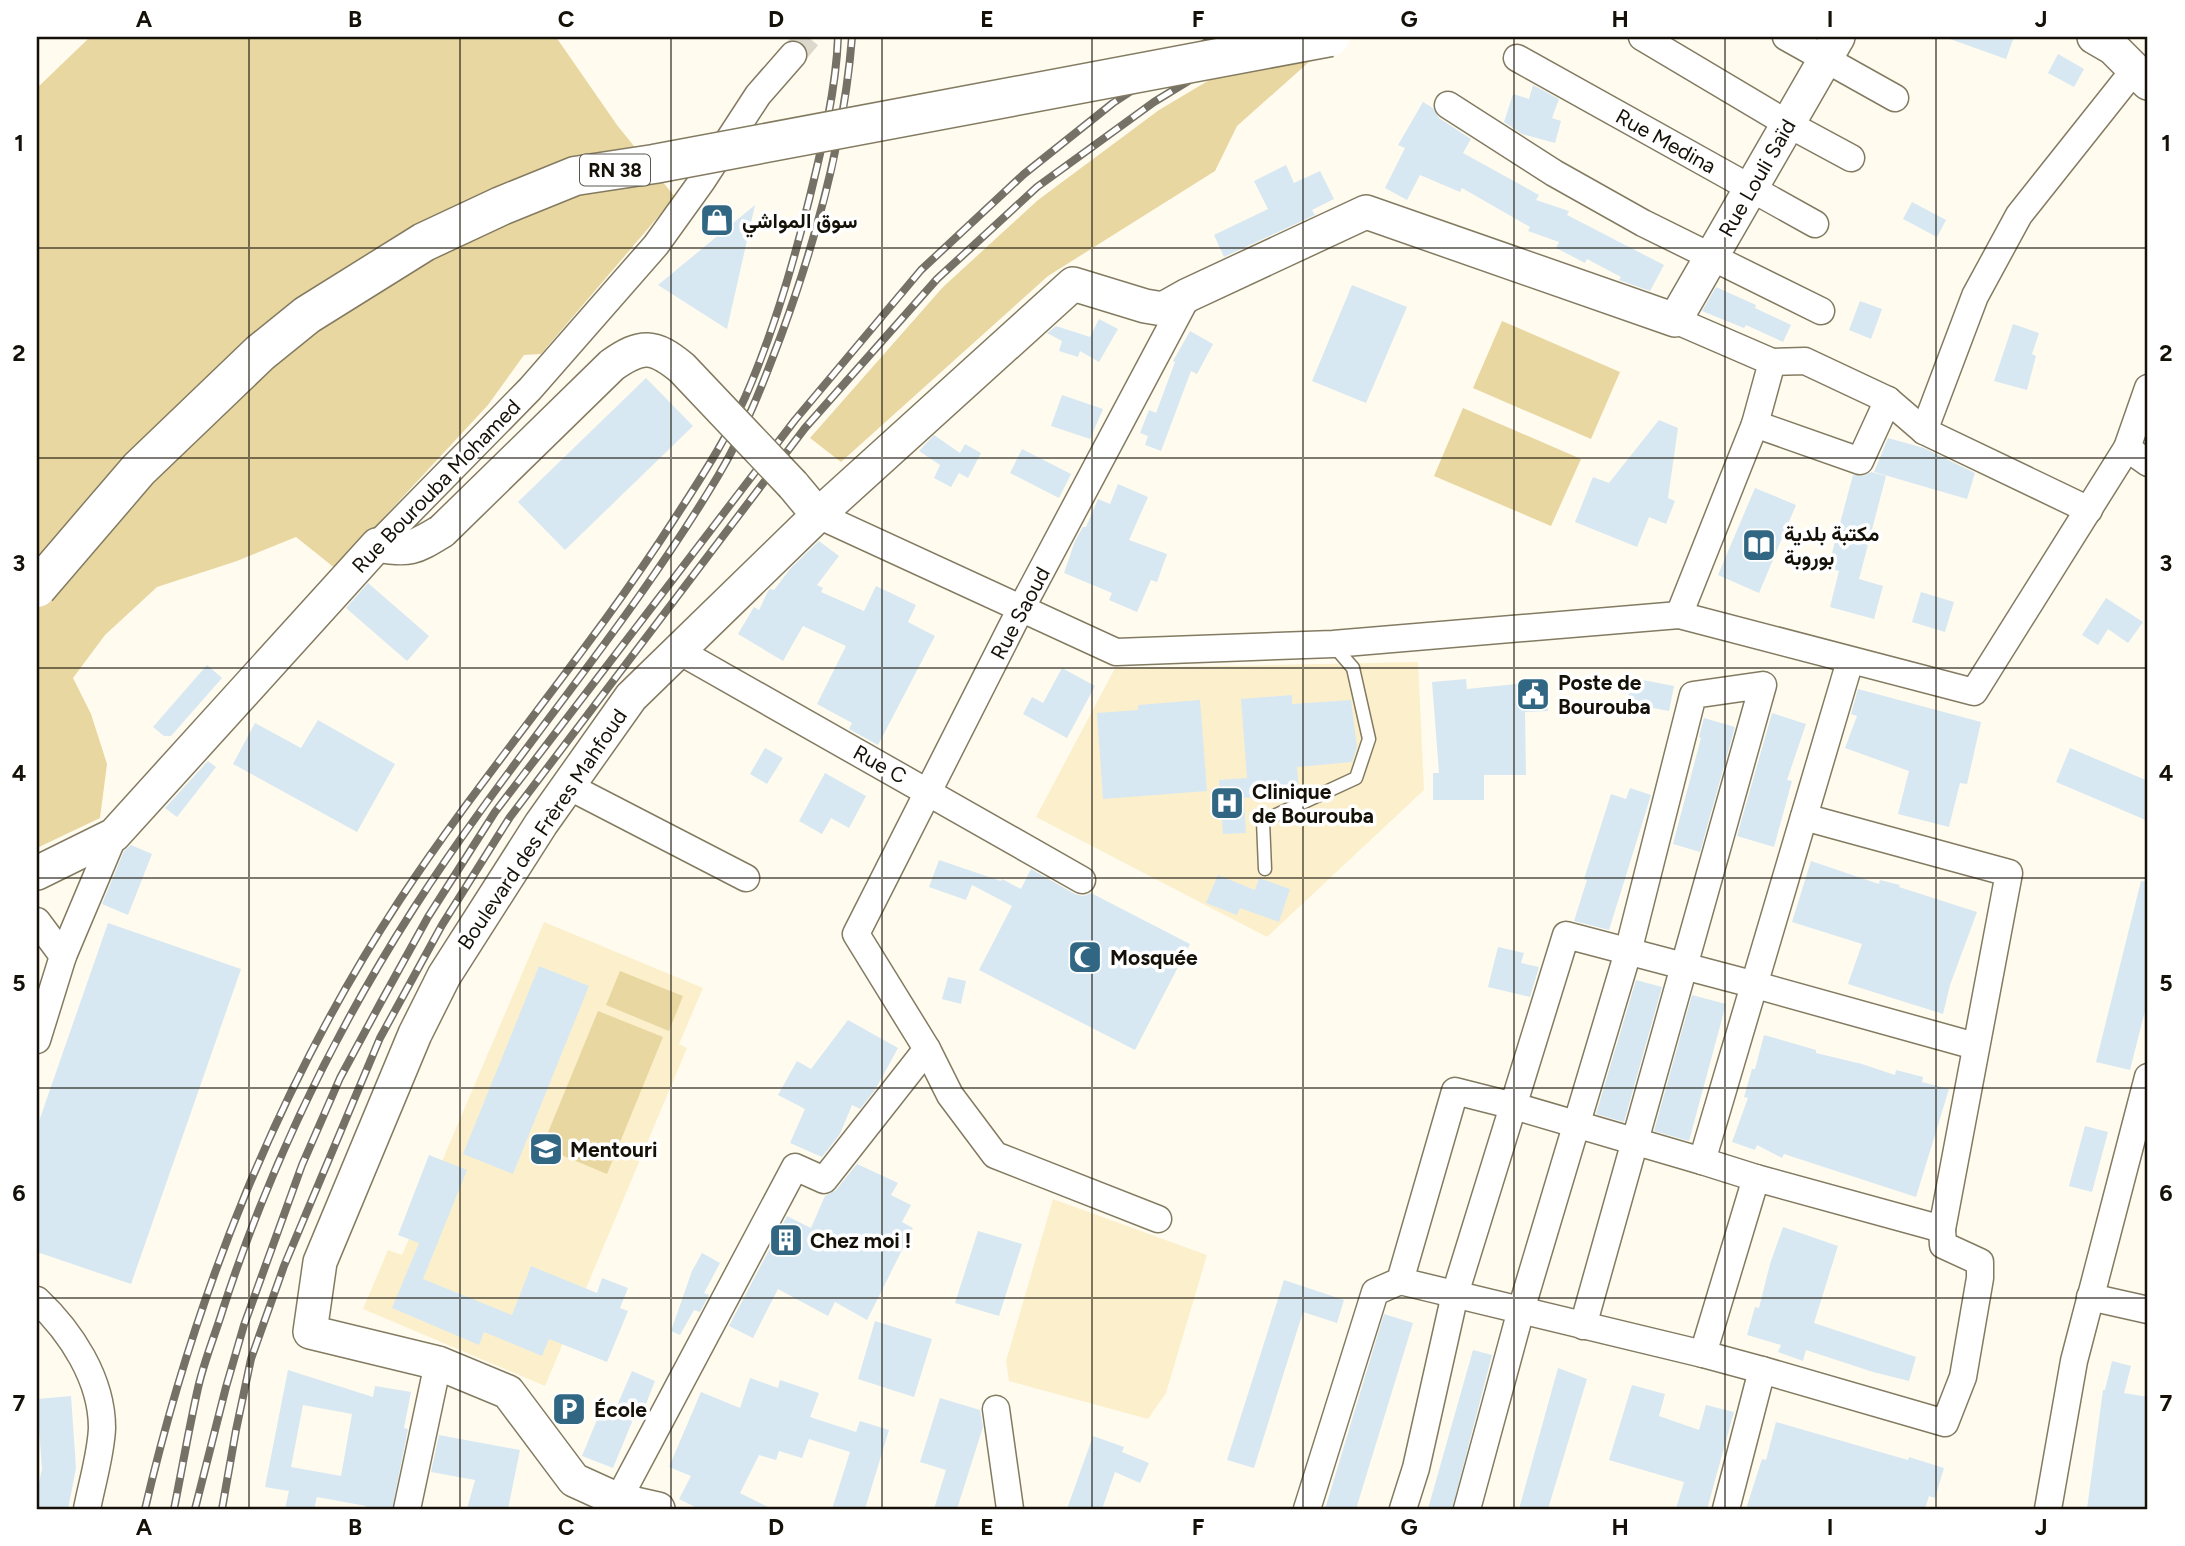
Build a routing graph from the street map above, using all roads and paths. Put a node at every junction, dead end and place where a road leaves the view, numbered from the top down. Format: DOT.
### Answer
graph roads {
  1 [pos="1330,37"];
  2 [pos="1642,37"];
  3 [pos="1786,37"];
  4 [pos="2094,37"];
  5 [pos="1831,48"];
  6 [pos="793,55"];
  7 [pos="1517,58"];
  8 [pos="2144,67"];
  9 [pos="1895,98"];
  10 [pos="1448,104"];
  11 [pos="1788,124"];
  12 [pos="1852,158"];
  13 [pos="1751,188"];
  14 [pos="1815,224"];
  15 [pos="1713,256"];
  16 [pos="1188,295"];
  17 [pos="1821,311"];
  18 [pos="1675,320"];
  19 [pos="1772,362"];
  20 [pos="2148,388"];
  21 [pos="1888,400"];
  22 [pos="1755,424"];
  23 [pos="1924,431"];
  24 [pos="2138,456"];
  25 [pos="2089,510"];
  26 [pos="818,514"];
  27 [pos="377,545"];
  28 [pos="37,588"];
  29 [pos="1021,610"];
  30 [pos="1679,615"];
  31 [pos="1333,644"];
  32 [pos="677,650"];
  33 [pos="1850,661"];
  34 [pos="568,786"];
  35 [pos="929,792"];
  36 [pos="1804,817"];
  37 [pos="114,835"];
  38 [pos="1265,869"];
  39 [pos="37,873"];
  40 [pos="746,878"];
  41 [pos="1082,880"];
  42 [pos="37,921"];
  43 [pos="1628,951"];
  44 [pos="64,956"];
  45 [pos="1685,967"];
  46 [pos="1752,984"];
  47 [pos="37,1040"];
  48 [pos="1975,1046"];
  49 [pos="927,1049"];
  50 [pos="2148,1077"];
  51 [pos="1514,1106"];
  52 [pos="1578,1125"];
  53 [pos="1635,1142"];
  54 [pos="1702,1161"];
  55 [pos="1756,1178"];
  56 [pos="1158,1219"];
  57 [pos="1942,1229"];
  58 [pos="1400,1281"];
  59 [pos="1455,1294"];
  60 [pos="2090,1297"];
  61 [pos="37,1300"];
  62 [pos="1521,1310"];
  63 [pos="2148,1310"];
  64 [pos="1583,1326"];
  65 [pos="1703,1354"];
  66 [pos="438,1363"];
  67 [pos="1762,1370"];
  68 [pos="996,1409"];
  69 [pos="617,1505"];
  70 [pos="87,1509"];
  71 [pos="407,1509"];
  72 [pos="658,1509"];
  73 [pos="1010,1509"];
  74 [pos="1307,1509"];
  75 [pos="1403,1509"];
  76 [pos="1467,1509"];
  77 [pos="1726,1509"];
  78 [pos="2048,1509"];
  1 -- 28 [label="main road, RN 38, bridge"];
  2 -- 11 [label="street"];
  3 -- 5 [label="street"];
  4 -- 8 [label="street"];
  5 -- 9 [label="street"];
  5 -- 11 [label="street, Rue Louli Saïd"];
  6 -- 27 [label="street, Rue Bourouba Mohamed"];
  7 -- 13 [label="street, Rue Medina"];
  8 -- 23 [label="street"];
  10 -- 15 [label="street"];
  11 -- 12 [label="street"];
  11 -- 13 [label="street, Rue Louli Saïd"];
  13 -- 14 [label="street, Rue Medina"];
  13 -- 15 [label="street, Rue Louli Saïd"];
  15 -- 17 [label="street"];
  15 -- 18 [label="street, Rue Louli Saïd"];
  16 -- 18 [label="street"];
  16 -- 26 [label="street, Boulevard des Frères Mahfoud"];
  16 -- 29 [label="street, Rue Saoud"];
  18 -- 19 [label="street"];
  19 -- 21 [label="street"];
  19 -- 22 [label="street"];
  20 -- 24 [label="street"];
  21 -- 22 [label="street"];
  21 -- 23 [label="street"];
  22 -- 30 [label="street"];
  23 -- 25 [label="street"];
  24 -- 25 [label="street"];
  25 -- 33 [label="street"];
  26 -- 27 [label="street, bridge"];
  26 -- 29 [label="street"];
  26 -- 32 [label="street, Boulevard des Frères Mahfoud"];
  27 -- 37 [label="street, Rue Bourouba Mohamed"];
  29 -- 31 [label="street"];
  29 -- 35 [label="street, Rue Saoud"];
  30 -- 31 [label="street"];
  30 -- 33 [label="street"];
  31 -- 38 [label="lane"];
  32 -- 34 [label="street, Boulevard des Frères Mahfoud"];
  32 -- 35 [label="street, Rue C"];
  33 -- 36 [label="street"];
  34 -- 40 [label="street"];
  34 -- 66 [label="street, Boulevard des Frères Mahfoud"];
  35 -- 41 [label="street, Rue C"];
  35 -- 49 [label="street, Rue Saoud"];
  36 -- 46 [label="street"];
  36 -- 48 [label="street"];
  37 -- 39 [label="street, Rue Bourouba Mohamed"];
  37 -- 44 [label="street"];
  42 -- 44 [label="street"];
  43 -- 45 [label="street"];
  43 -- 45 [label="street"];
  43 -- 51 [label="street"];
  43 -- 52 [label="street"];
  44 -- 47 [label="street"];
  45 -- 46 [label="street"];
  45 -- 53 [label="street"];
  46 -- 48 [label="street"];
  46 -- 54 [label="street"];
  48 -- 57 [label="street"];
  49 -- 56 [label="street"];
  49 -- 69 [label="street"];
  50 -- 60 [label="street"];
  51 -- 52 [label="street"];
  51 -- 58 [label="street"];
  51 -- 59 [label="street"];
  52 -- 53 [label="street"];
  52 -- 62 [label="street"];
  53 -- 54 [label="street"];
  53 -- 64 [label="street"];
  54 -- 55 [label="street"];
  55 -- 57 [label="street"];
  55 -- 65 [label="street"];
  57 -- 67 [label="street"];
  58 -- 59 [label="street"];
  58 -- 74 [label="street"];
  59 -- 62 [label="street"];
  59 -- 75 [label="street"];
  60 -- 63 [label="street"];
  60 -- 78 [label="street"];
  61 -- 70 [label="street"];
  62 -- 64 [label="street"];
  62 -- 76 [label="street"];
  64 -- 65 [label="street"];
  65 -- 67 [label="street"];
  66 -- 69 [label="street"];
  66 -- 71 [label="street"];
  67 -- 77 [label="street"];
  68 -- 73 [label="street"];
  69 -- 72 [label="street"];
}
